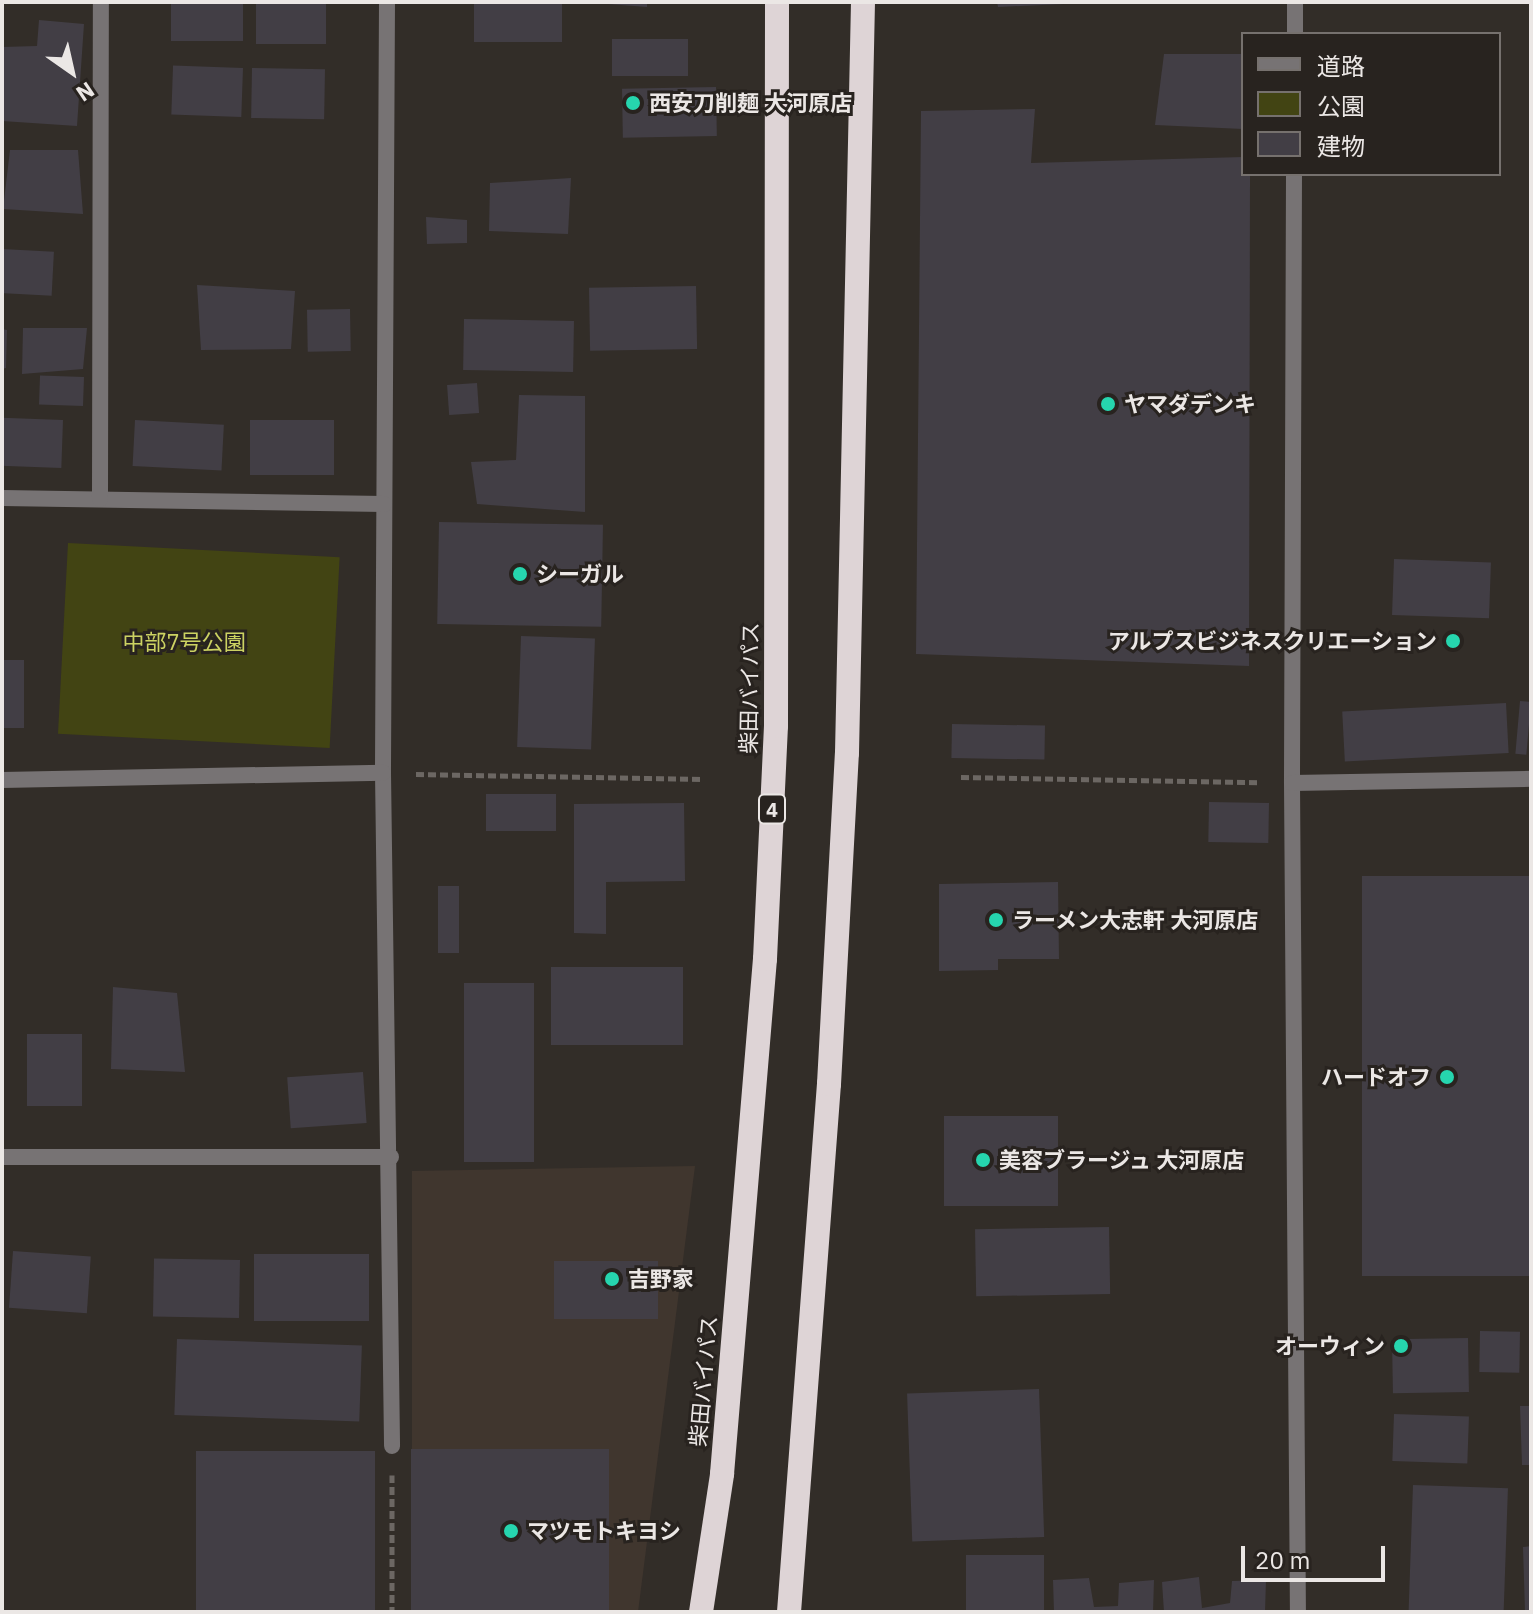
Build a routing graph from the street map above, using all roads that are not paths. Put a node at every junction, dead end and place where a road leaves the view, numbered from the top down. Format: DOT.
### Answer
graph roads {
  1 [pos="101,2"];
  2 [pos="387,2"];
  3 [pos="777,2"];
  4 [pos="863,2"];
  5 [pos="1295,2"];
  6 [pos="1295,32"];
  7 [pos="1294,176"];
  8 [pos="2,498"];
  9 [pos="100,499"];
  10 [pos="384,504"];
  11 [pos="383,773"];
  12 [pos="1531,779"];
  13 [pos="2,780"];
  14 [pos="1292,783"];
  15 [pos="2,1157"];
  16 [pos="391,1157"];
  17 [pos="392,1446"];
  18 [pos="701,1612"];
  19 [pos="789,1612"];
  20 [pos="1298,1612"];
  1 -- 9 [label="street"];
  2 -- 10 [label="street"];
  3 -- 18 [label="highway, 柴田バイパス / 4"];
  4 -- 19 [label="highway"];
  5 -- 6 [label="street"];
  7 -- 14 [label="street"];
  8 -- 9 [label="street"];
  9 -- 10 [label="street"];
  10 -- 11 [label="street"];
  11 -- 13 [label="street"];
  11 -- 16 [label="street"];
  12 -- 14 [label="street"];
  14 -- 20 [label="street"];
  15 -- 16 [label="street"];
  16 -- 17 [label="street"];
}
